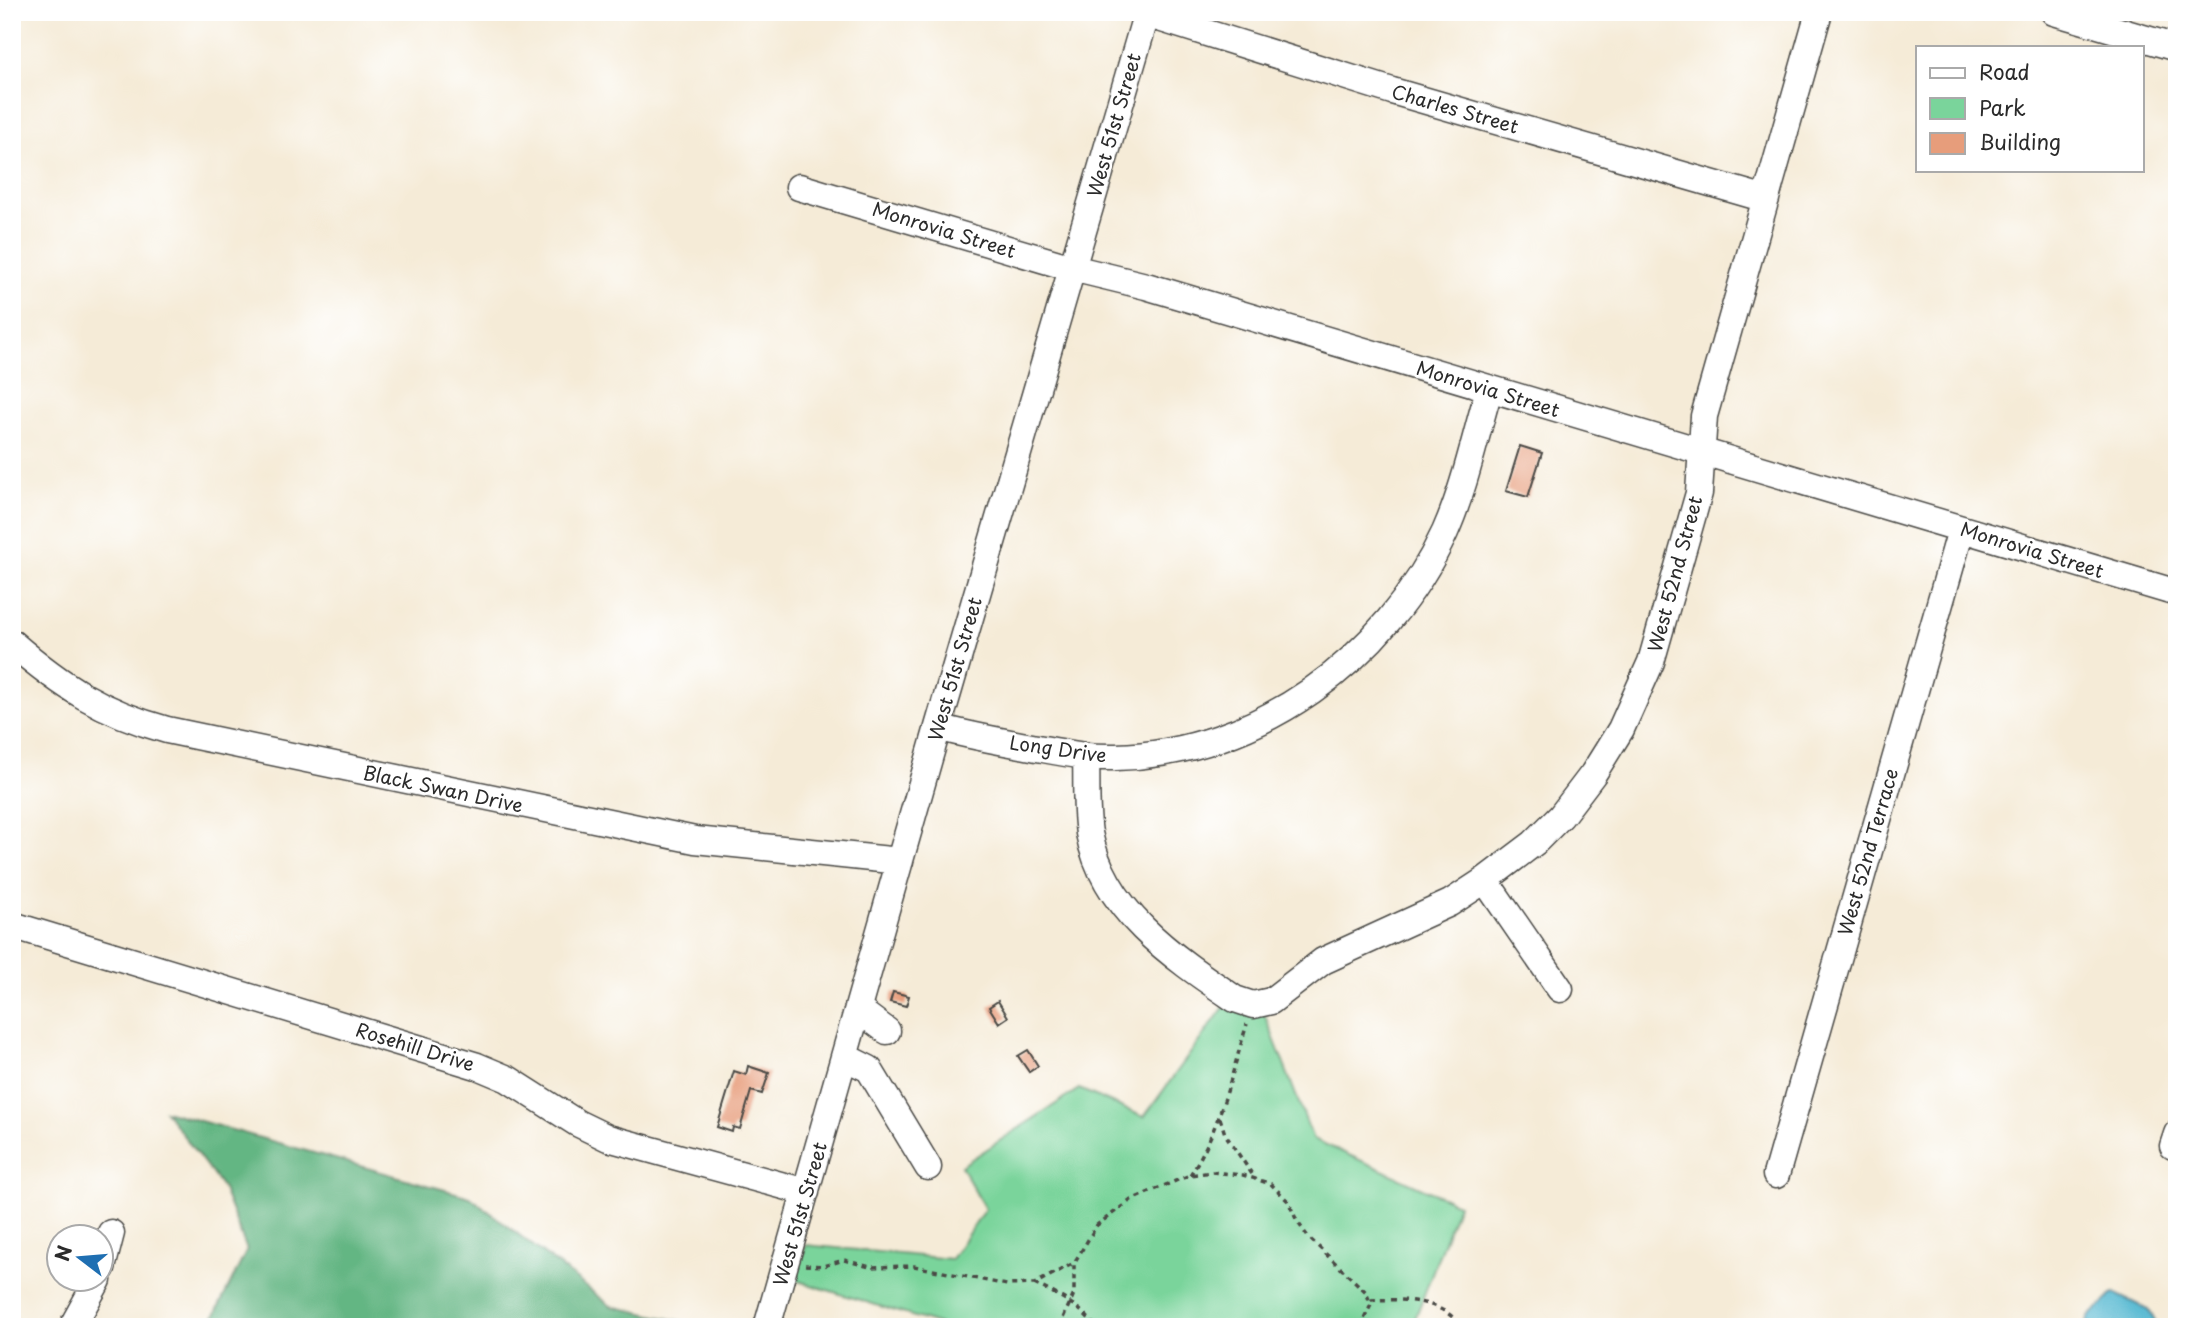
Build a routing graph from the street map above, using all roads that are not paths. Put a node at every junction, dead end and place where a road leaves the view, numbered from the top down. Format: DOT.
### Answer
graph roads {
  1 [pos="1819,12"];
  2 [pos="2054,12"];
  3 [pos="1147,13"];
  4 [pos="2177,48"];
  5 [pos="799,187"];
  6 [pos="1766,199"];
  7 [pos="1072,268"];
  8 [pos="1489,390"];
  9 [pos="1702,452"];
  10 [pos="1961,530"];
  11 [pos="2177,593"];
  12 [pos="12,643"];
  13 [pos="938,727"];
  14 [pos="1086,757"];
  15 [pos="900,861"];
  16 [pos="1485,880"];
  17 [pos="12,925"];
  18 [pos="1560,989"];
  19 [pos="859,1010"];
  20 [pos="887,1031"];
  21 [pos="845,1058"];
  22 [pos="928,1167"];
  23 [pos="1776,1175"];
  24 [pos="806,1192"];
  25 [pos="90,1294"];
  26 [pos="72,1327"];
  27 [pos="767,1327"];
  1 -- 6 [label="street, West 52nd Street"];
  2 -- 4 [label="street"];
  3 -- 6 [label="street, Charles Street"];
  3 -- 7 [label="street, West 51st Street"];
  5 -- 7 [label="street, Monrovia Street"];
  6 -- 9 [label="street, West 52nd Street"];
  7 -- 8 [label="street, Monrovia Street"];
  7 -- 13 [label="street, West 51st Street"];
  8 -- 9 [label="street, Monrovia Street"];
  8 -- 14 [label="street, Long Drive"];
  9 -- 10 [label="street, Monrovia Street"];
  9 -- 16 [label="street, West 52nd Street"];
  10 -- 11 [label="street, Monrovia Street"];
  10 -- 23 [label="street, West 52nd Terrace"];
  12 -- 15 [label="street, Black Swan Drive"];
  13 -- 14 [label="street, Long Drive"];
  13 -- 15 [label="street, West 51st Street"];
  14 -- 16 [label="street, West 52nd Street"];
  15 -- 19 [label="street, West 51st Street"];
  16 -- 18 [label="street"];
  17 -- 24 [label="street, Rosehill Drive"];
  19 -- 20 [label="street"];
  19 -- 21 [label="street, West 51st Street"];
  21 -- 22 [label="street"];
  21 -- 24 [label="street, West 51st Street"];
  24 -- 27 [label="street, West 51st Street"];
  25 -- 26 [label="street"];
}
